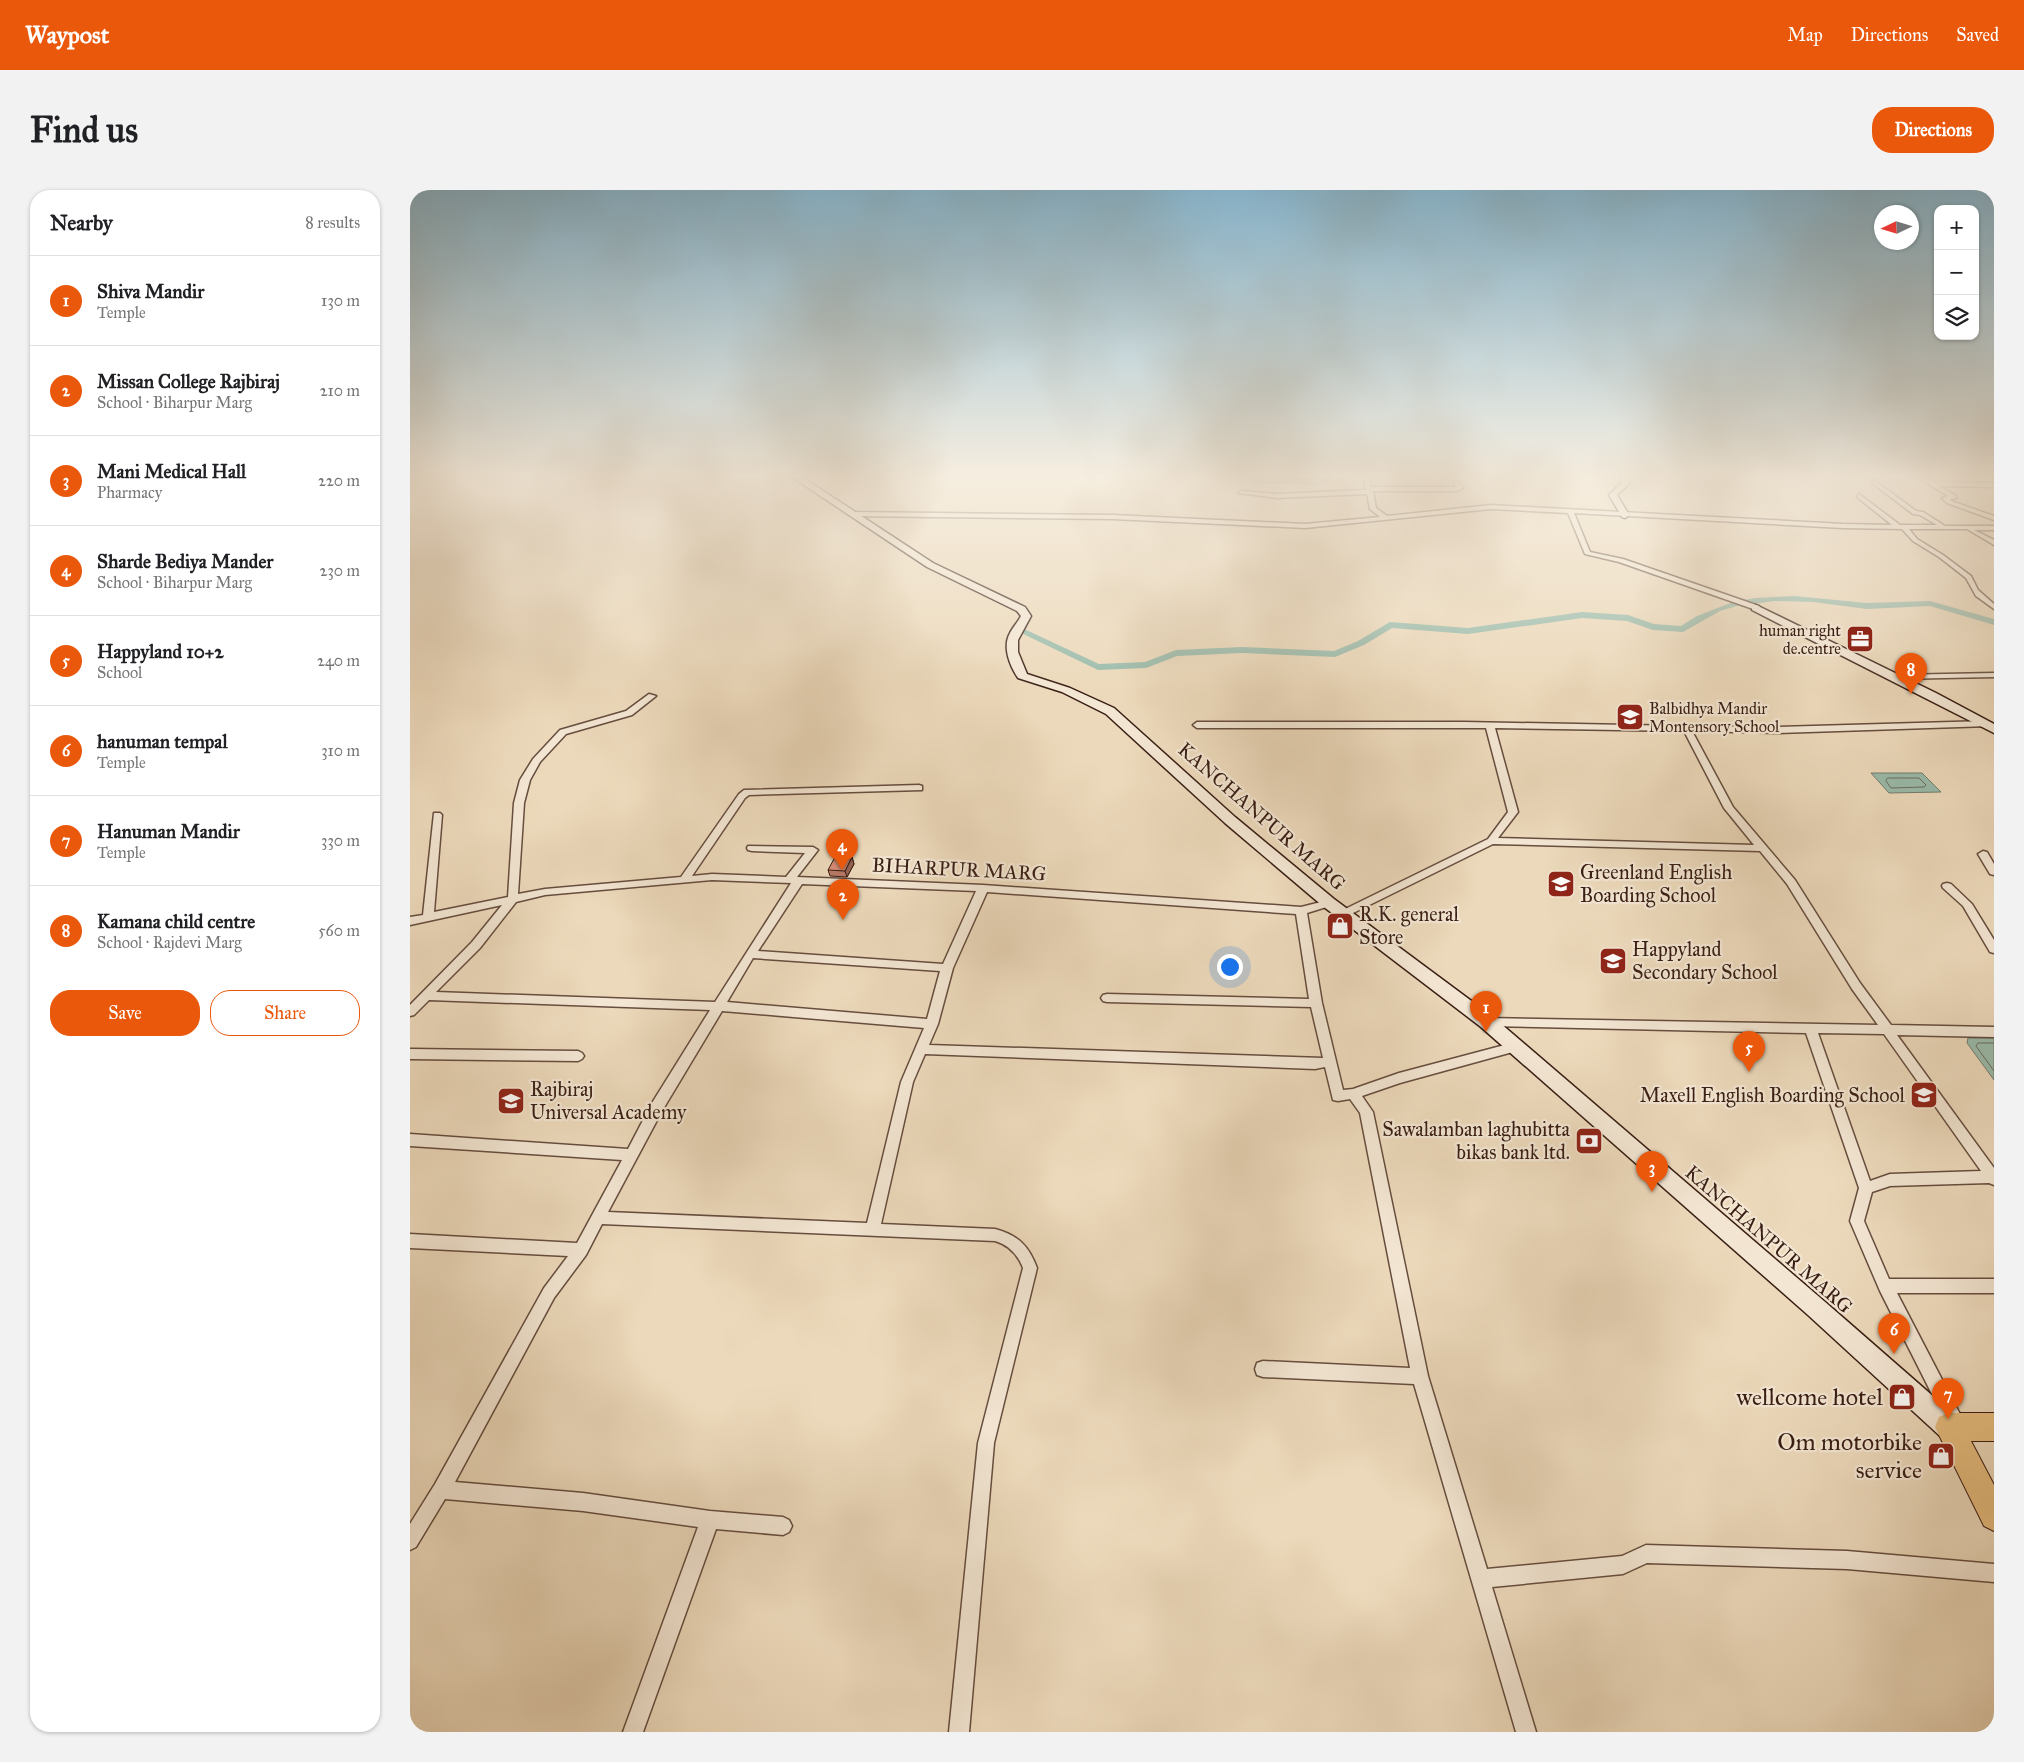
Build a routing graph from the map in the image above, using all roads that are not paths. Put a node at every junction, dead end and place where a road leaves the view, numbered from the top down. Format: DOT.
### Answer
graph roads {
  1 [pos="903,547"];
  2 [pos="1585,547"];
  3 [pos="1927,547"];
  4 [pos="1994,607"];
  5 [pos="1756,608"];
  6 [pos="1994,675"];
  7 [pos="1895,677"];
  8 [pos="652,696"];
  9 [pos="1197,725"];
  10 [pos="1490,726"];
  11 [pos="1686,727"];
  12 [pos="1991,727"];
  13 [pos="919,788"];
  14 [pos="437,815"];
  15 [pos="1491,841"];
  16 [pos="752,848"];
  17 [pos="1763,848"];
  18 [pos="1983,854"];
  19 [pos="1994,872"];
  20 [pos="685,878"];
  21 [pos="794,880"];
  22 [pos="1947,886"];
  23 [pos="982,888"];
  24 [pos="513,898"];
  25 [pos="1329,903"];
  26 [pos="1301,911"];
  27 [pos="1343,914"];
  28 [pos="428,916"];
  29 [pos="410,920"];
  30 [pos="1994,949"];
  31 [pos="750,954"];
  32 [pos="947,968"];
  33 [pos="425,996"];
  34 [pos="1107,998"];
  35 [pos="1316,1003"];
  36 [pos="718,1006"];
  37 [pos="410,1012"];
  38 [pos="1487,1022"];
  39 [pos="932,1024"];
  40 [pos="1811,1030"];
  41 [pos="1888,1030"];
  42 [pos="1994,1032"];
  43 [pos="1516,1048"];
  44 [pos="921,1049"];
  45 [pos="410,1054"];
  46 [pos="578,1056"];
  47 [pos="1330,1062"];
  48 [pos="1353,1094"];
  49 [pos="410,1140"];
  50 [pos="632,1155"];
  51 [pos="1994,1178"];
  52 [pos="1866,1188"];
  53 [pos="598,1218"];
  54 [pos="874,1229"];
  55 [pos="410,1241"];
  56 [pos="581,1250"];
  57 [pos="1885,1286"];
  58 [pos="1994,1286"];
  59 [pos="1262,1369"];
  60 [pos="1420,1376"];
  61 [pos="1954,1427"];
  62 [pos="1994,1427"];
  63 [pos="441,1490"];
  64 [pos="1994,1516"];
  65 [pos="710,1520"];
  66 [pos="784,1526"];
  67 [pos="410,1541"];
  68 [pos="1994,1573"];
  69 [pos="1480,1579"];
  70 [pos="633,1732"];
  71 [pos="959,1732"];
  72 [pos="1526,1732"];
  1 -- 25 [label="main road, KANCHANPUR MARG"];
  2 -- 5 [label="street"];
  3 -- 4 [label="street"];
  5 -- 7 [label="main road"];
  6 -- 7 [label="street"];
  7 -- 12 [label="main road"];
  8 -- 24 [label="street"];
  9 -- 10 [label="street"];
  10 -- 11 [label="street"];
  10 -- 15 [label="street"];
  11 -- 12 [label="street"];
  11 -- 17 [label="street"];
  13 -- 20 [label="street"];
  14 -- 28 [label="street"];
  15 -- 17 [label="street"];
  15 -- 27 [label="street"];
  16 -- 21 [label="street"];
  17 -- 41 [label="street"];
  18 -- 19 [label="street"];
  20 -- 21 [label="street, BIHARPUR MARG"];
  20 -- 24 [label="street, BIHARPUR MARG"];
  21 -- 23 [label="street, BIHARPUR MARG"];
  21 -- 31 [label="street"];
  22 -- 30 [label="street"];
  23 -- 26 [label="street, BIHARPUR MARG"];
  23 -- 32 [label="street"];
  24 -- 28 [label="street, BIHARPUR MARG"];
  24 -- 33 [label="street"];
  25 -- 26 [label="street, BIHARPUR MARG"];
  25 -- 27 [label="main road, KANCHANPUR MARG"];
  26 -- 35 [label="street"];
  27 -- 38 [label="main road, KANCHANPUR MARG"];
  28 -- 29 [label="street, BIHARPUR MARG"];
  31 -- 32 [label="street"];
  31 -- 36 [label="street"];
  32 -- 39 [label="street"];
  33 -- 36 [label="street"];
  33 -- 37 [label="street"];
  34 -- 35 [label="street"];
  35 -- 47 [label="street"];
  36 -- 39 [label="street"];
  36 -- 50 [label="street"];
  38 -- 40 [label="street"];
  38 -- 43 [label="main road, KANCHANPUR MARG"];
  39 -- 44 [label="street"];
  40 -- 41 [label="street"];
  40 -- 52 [label="street"];
  41 -- 42 [label="street"];
  41 -- 51 [label="street"];
  43 -- 48 [label="street"];
  43 -- 61 [label="main road, KANCHANPUR MARG"];
  44 -- 47 [label="street"];
  44 -- 54 [label="street"];
  45 -- 46 [label="street"];
  47 -- 48 [label="street"];
  48 -- 60 [label="street"];
  49 -- 50 [label="street"];
  50 -- 53 [label="street"];
  51 -- 52 [label="street"];
  52 -- 57 [label="street"];
  53 -- 54 [label="street"];
  53 -- 56 [label="street"];
  54 -- 71 [label="street"];
  55 -- 56 [label="street"];
  56 -- 63 [label="street"];
  57 -- 58 [label="street"];
  57 -- 61 [label="street"];
  59 -- 60 [label="street"];
  60 -- 69 [label="street"];
  61 -- 62 [label="main road"];
  61 -- 64 [label="main road"];
  63 -- 65 [label="street"];
  63 -- 67 [label="street"];
  65 -- 66 [label="street"];
  65 -- 70 [label="street"];
  68 -- 69 [label="street"];
  69 -- 72 [label="street"];
}
